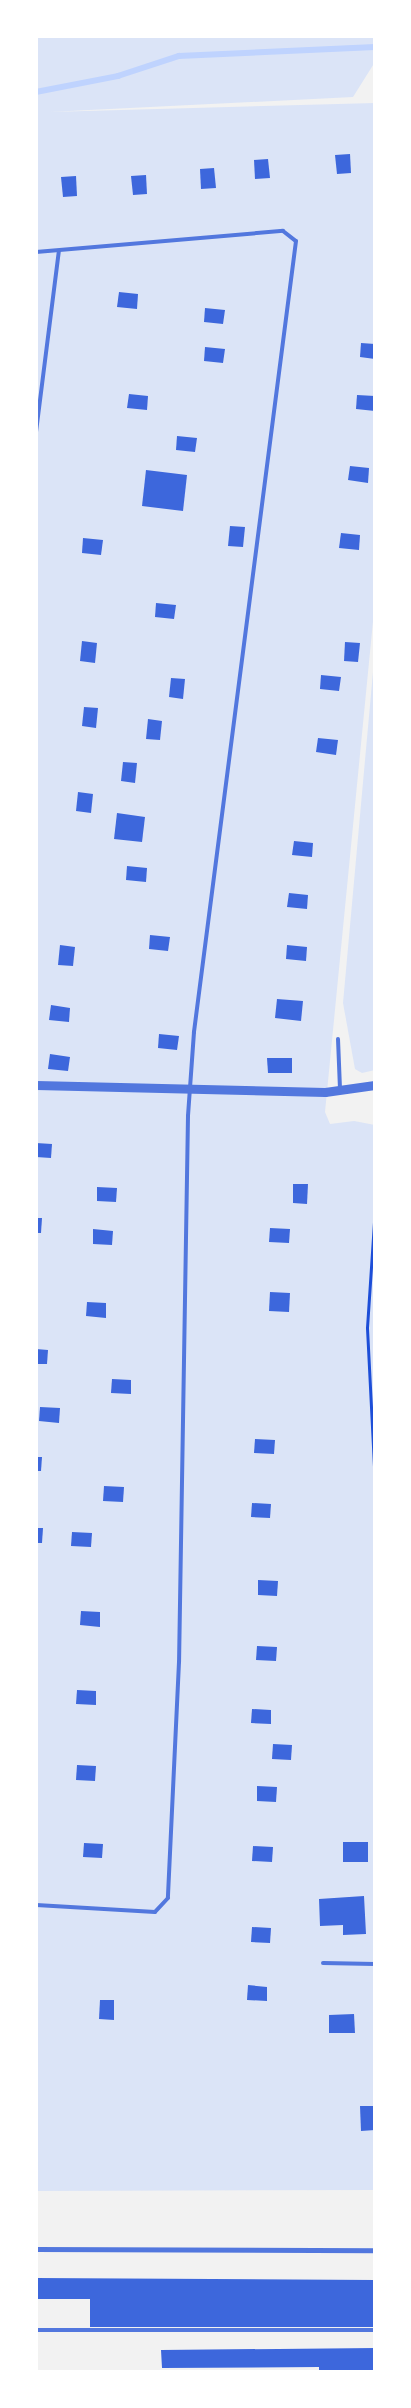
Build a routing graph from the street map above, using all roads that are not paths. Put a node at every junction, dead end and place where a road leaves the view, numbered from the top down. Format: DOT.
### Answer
graph roads {
  1 [pos="59,250"];
  2 [pos="36,252"];
  3 [pos="36,432"];
  4 [pos="338,1039"];
  5 [pos="36,1085"];
  6 [pos="375,1085"];
  7 [pos="190,1088"];
  8 [pos="340,1091"];
  9 [pos="36,1905"];
  10 [pos="323,1963"];
  11 [pos="375,1964"];
  12 [pos="36,2249"];
  13 [pos="375,2250"];
  14 [pos="36,2330"];
  15 [pos="375,2330"];
  1 -- 2 [label="lane"];
  1 -- 3 [label="lane"];
  1 -- 7 [label="lane"];
  4 -- 8 [label="lane"];
  5 -- 7 [label="street"];
  6 -- 8 [label="street"];
  7 -- 8 [label="street"];
  7 -- 9 [label="lane"];
  10 -- 11 [label="lane"];
  12 -- 13 [label="street"];
  14 -- 15 [label="lane"];
}
